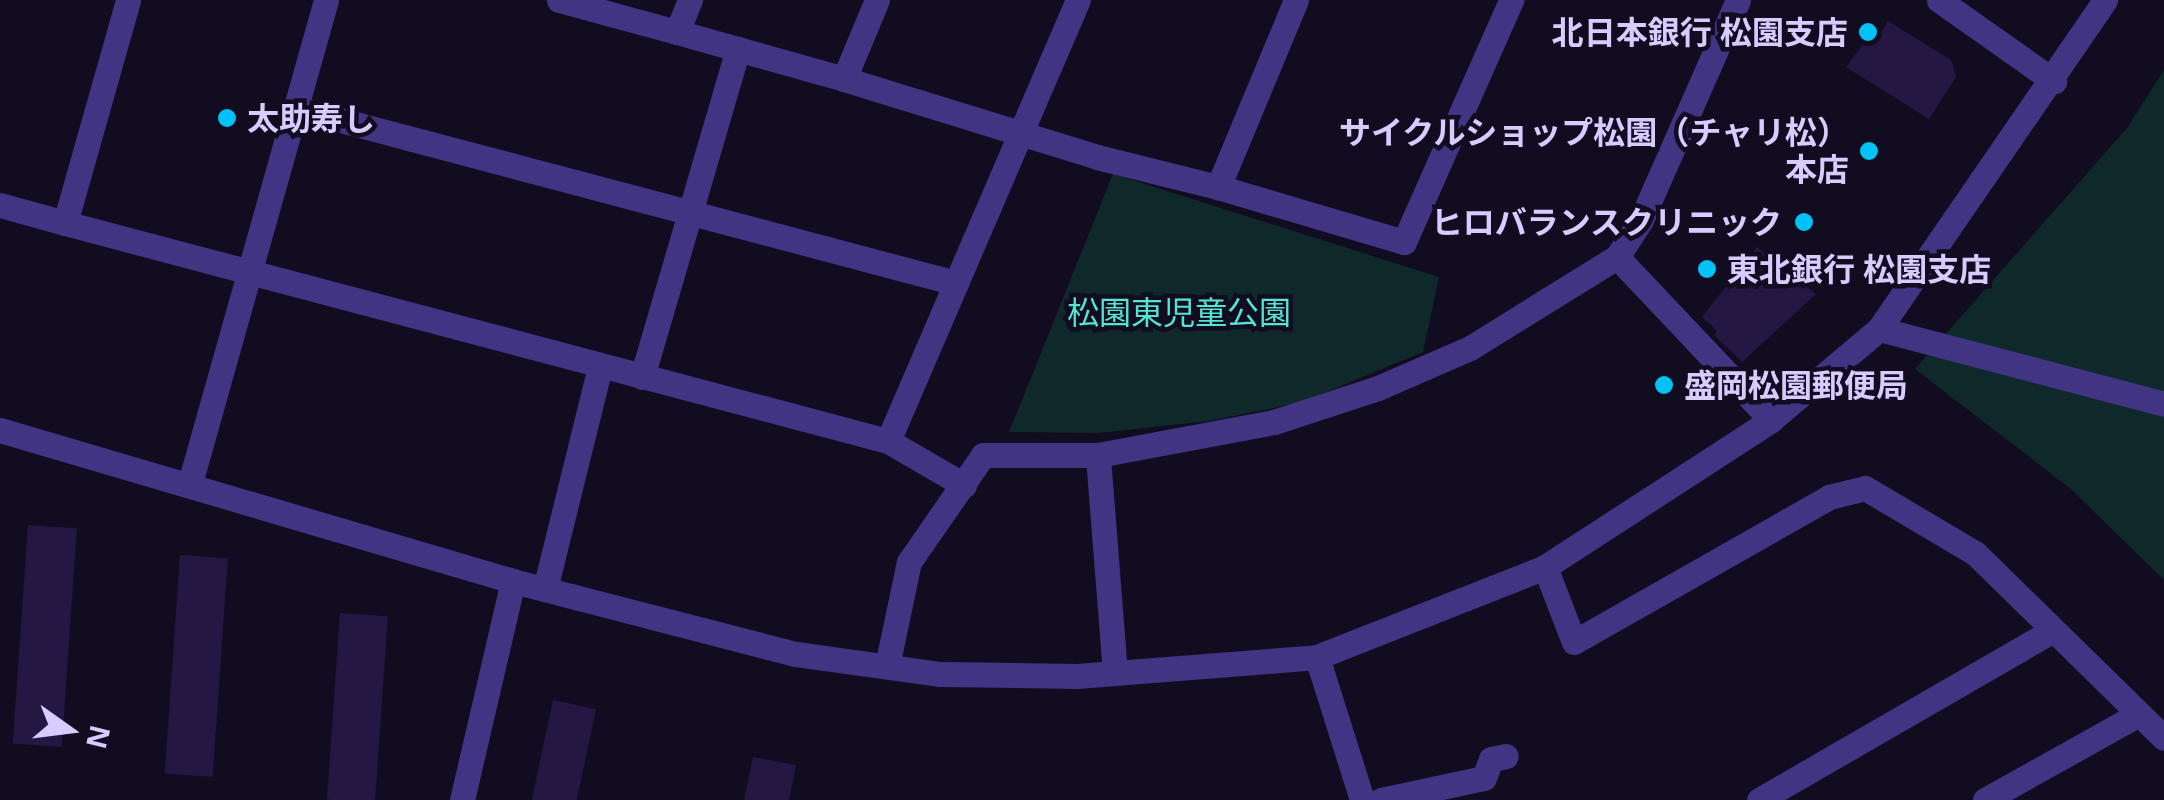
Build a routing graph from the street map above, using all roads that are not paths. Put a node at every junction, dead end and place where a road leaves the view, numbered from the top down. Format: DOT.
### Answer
graph roads {
  1 [pos="128,0"];
  2 [pos="326,0"];
  3 [pos="559,0"];
  4 [pos="690,0"];
  5 [pos="876,0"];
  6 [pos="1078,0"];
  7 [pos="1296,0"];
  8 [pos="1511,0"];
  9 [pos="1738,0"];
  10 [pos="1939,0"];
  11 [pos="2105,0"];
  12 [pos="677,32"];
  13 [pos="738,49"];
  14 [pos="844,79"];
  15 [pos="2054,81"];
  16 [pos="294,108"];
  17 [pos="1020,134"];
  18 [pos="1218,187"];
  19 [pos="0,205"];
  20 [pos="690,212"];
  21 [pos="66,223"];
  22 [pos="1618,258"];
  23 [pos="246,274"];
  24 [pos="956,283"];
  25 [pos="1879,329"];
  26 [pos="600,366"];
  27 [pos="642,377"];
  28 [pos="2164,404"];
  29 [pos="1772,420"];
  30 [pos="0,430"];
  31 [pos="888,441"];
  32 [pos="1098,454"];
  33 [pos="190,483"];
  34 [pos="964,485"];
  35 [pos="1544,567"];
  36 [pos="513,581"];
  37 [pos="545,589"];
  38 [pos="2052,631"];
  39 [pos="1317,657"];
  40 [pos="887,666"];
  41 [pos="1115,673"];
  42 [pos="2137,715"];
  43 [pos="2164,738"];
  44 [pos="1506,756"];
  45 [pos="462,800"];
  46 [pos="1362,800"];
  47 [pos="1381,800"];
  48 [pos="1759,800"];
  49 [pos="1985,800"];
  1 -- 21 [label="street"];
  2 -- 16 [label="street"];
  3 -- 12 [label="street"];
  4 -- 12 [label="street"];
  5 -- 14 [label="street"];
  6 -- 17 [label="street"];
  7 -- 18 [label="street"];
  8 -- 18 [label="street"];
  9 -- 22 [label="street"];
  10 -- 15 [label="street"];
  11 -- 15 [label="street"];
  12 -- 13 [label="street"];
  13 -- 14 [label="street"];
  13 -- 20 [label="street"];
  14 -- 17 [label="street"];
  15 -- 25 [label="street"];
  16 -- 20 [label="street"];
  16 -- 23 [label="street"];
  17 -- 18 [label="street"];
  17 -- 24 [label="street"];
  19 -- 21 [label="street"];
  20 -- 24 [label="street"];
  20 -- 27 [label="street"];
  21 -- 23 [label="street"];
  22 -- 29 [label="street"];
  22 -- 32 [label="street"];
  23 -- 26 [label="street"];
  23 -- 33 [label="street"];
  24 -- 31 [label="street"];
  25 -- 28 [label="street"];
  25 -- 29 [label="street"];
  26 -- 27 [label="street"];
  26 -- 37 [label="street"];
  27 -- 31 [label="street"];
  29 -- 35 [label="street"];
  30 -- 33 [label="street"];
  31 -- 34 [label="street"];
  32 -- 34 [label="street"];
  32 -- 41 [label="street"];
  33 -- 36 [label="street"];
  34 -- 40 [label="street"];
  35 -- 38 [label="street"];
  35 -- 39 [label="street"];
  36 -- 37 [label="street"];
  36 -- 45 [label="street"];
  37 -- 40 [label="street"];
  38 -- 42 [label="street"];
  38 -- 48 [label="street"];
  39 -- 41 [label="street"];
  39 -- 46 [label="street"];
  40 -- 41 [label="street"];
  42 -- 43 [label="street"];
  42 -- 49 [label="street"];
  44 -- 47 [label="street"];
}
